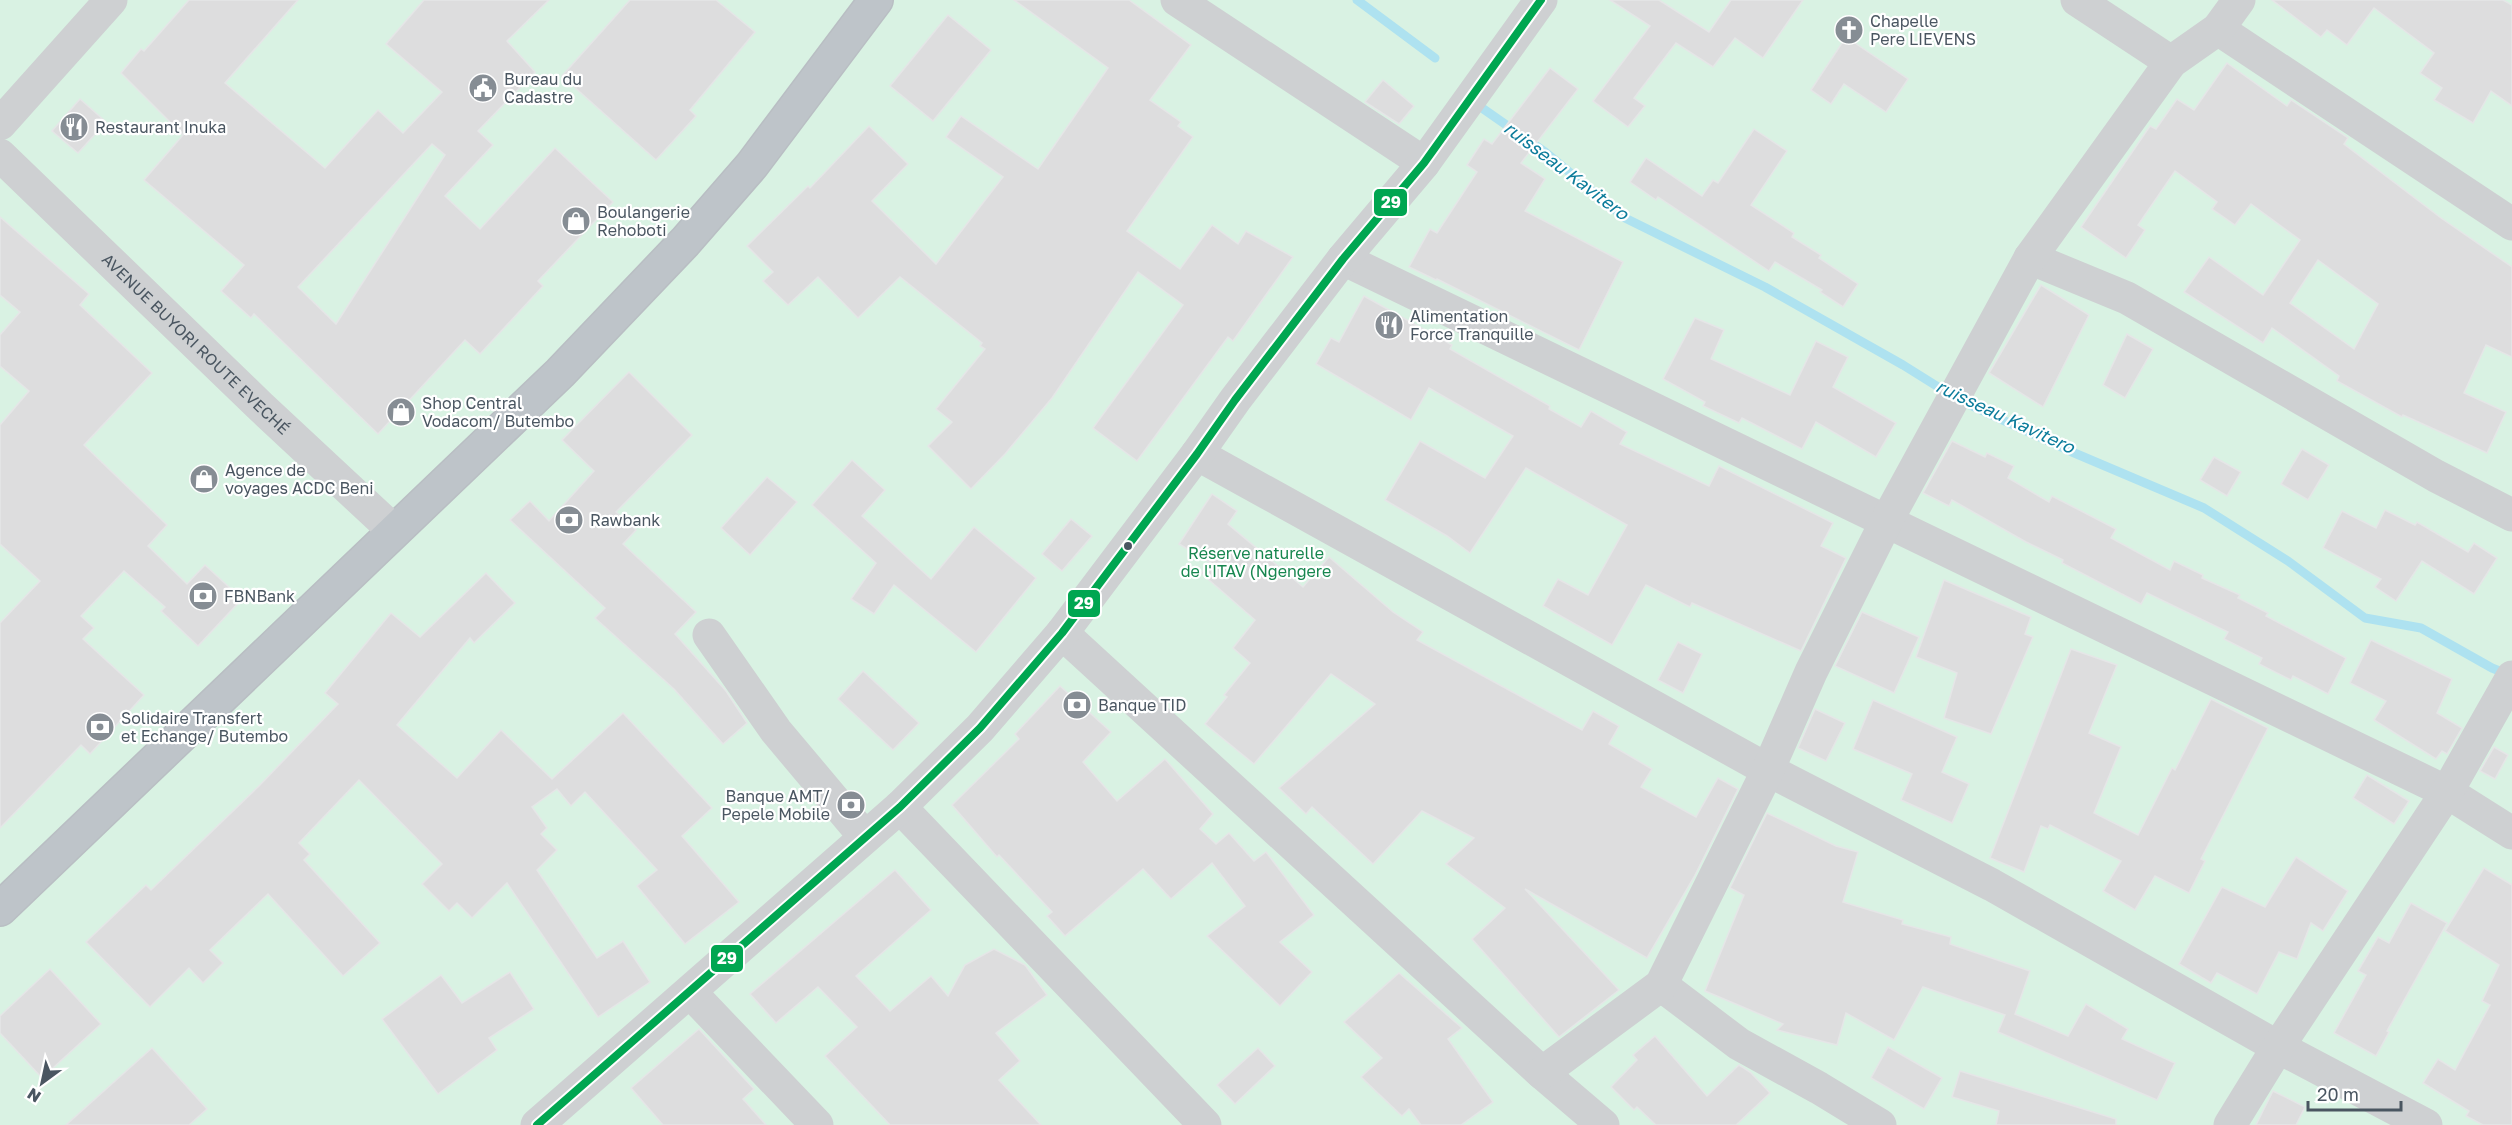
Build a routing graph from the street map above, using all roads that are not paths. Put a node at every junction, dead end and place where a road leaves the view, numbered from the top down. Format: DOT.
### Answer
graph roads {
  1 [pos="111,0"];
  2 [pos="876,0"];
  3 [pos="1178,0"];
  4 [pos="1541,0"];
  5 [pos="2077,0"];
  6 [pos="2239,0"];
  7 [pos="2218,29"];
  8 [pos="2171,63"];
  9 [pos="0,124"];
  10 [pos="0,155"];
  11 [pos="1424,163"];
  12 [pos="2512,224"];
  13 [pos="2030,258"];
  14 [pos="1343,259"];
  15 [pos="1197,454"];
  16 [pos="2512,515"];
  17 [pos="1886,522"];
  18 [pos="393,530"];
  19 [pos="1062,633"];
  20 [pos="709,635"];
  21 [pos="2512,677"];
  22 [pos="1768,770"];
  23 [pos="2447,792"];
  24 [pos="900,807"];
  25 [pos="2512,832"];
  26 [pos="865,837"];
  27 [pos="0,909"];
  28 [pos="1661,985"];
  29 [pos="690,992"];
  30 [pos="2278,1047"];
  31 [pos="1542,1073"];
  32 [pos="537,1125"];
  33 [pos="817,1125"];
  34 [pos="1205,1125"];
  35 [pos="1604,1125"];
  36 [pos="1880,1125"];
  37 [pos="2230,1125"];
  38 [pos="2426,1125"];
  1 -- 9 [label="street"];
  2 -- 18 [label="highway"];
  3 -- 11 [label="street"];
  4 -- 11 [label="street"];
  5 -- 8 [label="street"];
  6 -- 7 [label="street"];
  7 -- 8 [label="street"];
  7 -- 12 [label="street"];
  8 -- 13 [label="street"];
  10 -- 18 [label="street, AVENUE BUYORI ROUTE EVECHÉ"];
  11 -- 14 [label="street"];
  13 -- 16 [label="street"];
  13 -- 17 [label="street"];
  14 -- 15 [label="street"];
  14 -- 17 [label="street"];
  15 -- 19 [label="street"];
  15 -- 22 [label="street"];
  17 -- 22 [label="street"];
  17 -- 23 [label="street"];
  18 -- 27 [label="highway"];
  19 -- 24 [label="street"];
  19 -- 31 [label="street"];
  20 -- 26 [label="street"];
  21 -- 23 [label="street"];
  22 -- 28 [label="street"];
  22 -- 30 [label="street"];
  23 -- 25 [label="street"];
  23 -- 30 [label="street"];
  24 -- 26 [label="street"];
  24 -- 34 [label="street"];
  26 -- 29 [label="street"];
  28 -- 31 [label="street"];
  28 -- 36 [label="street"];
  29 -- 32 [label="street"];
  29 -- 33 [label="street"];
  30 -- 37 [label="street"];
  30 -- 38 [label="street"];
  31 -- 35 [label="street"];
}
